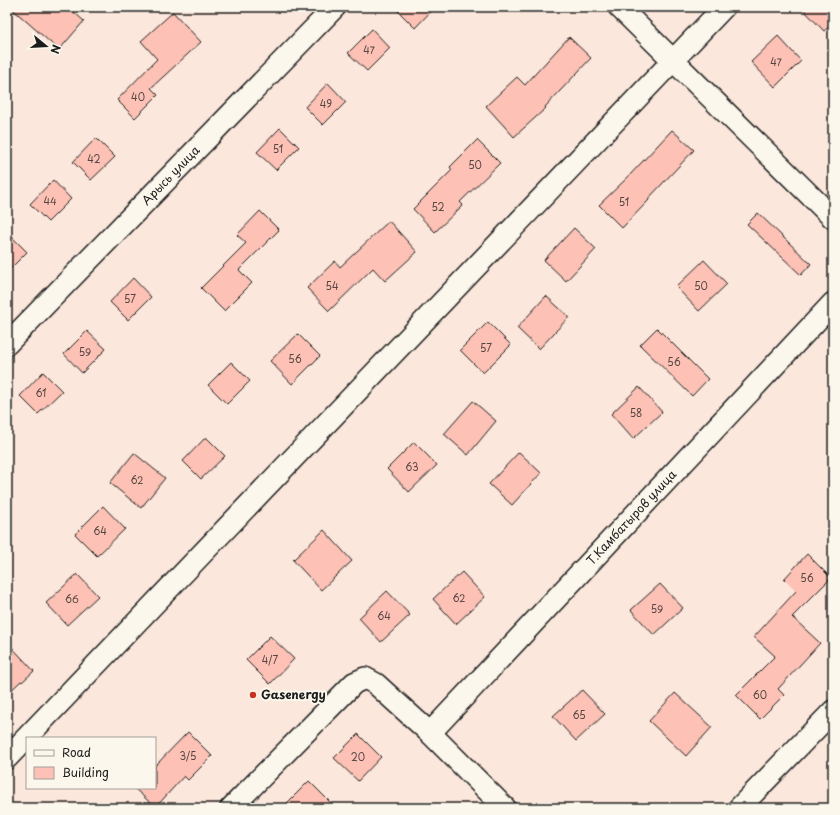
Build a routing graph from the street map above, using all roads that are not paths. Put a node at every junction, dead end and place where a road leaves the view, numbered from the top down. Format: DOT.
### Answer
graph roads {
  1 [pos="335,7"];
  2 [pos="619,7"];
  3 [pos="724,7"];
  4 [pos="673,60"];
  5 [pos="833,218"];
  6 [pos="833,303"];
  7 [pos="7,344"];
  8 [pos="833,711"];
  9 [pos="430,733"];
  10 [pos="27,737"];
  11 [pos="26,738"];
  12 [pos="7,758"];
  13 [pos="231,808"];
  14 [pos="505,808"];
  15 [pos="739,808"];
  1 -- 7 [label="street, Арысь улица"];
  2 -- 4 [label="street"];
  3 -- 4 [label="street"];
  4 -- 5 [label="street"];
  4 -- 10 [label="street"];
  6 -- 9 [label="street, Т.Камбатыров улица"];
  8 -- 15 [label="street"];
  9 -- 13 [label="street"];
  9 -- 14 [label="street"];
  11 -- 12 [label="street"];
}
